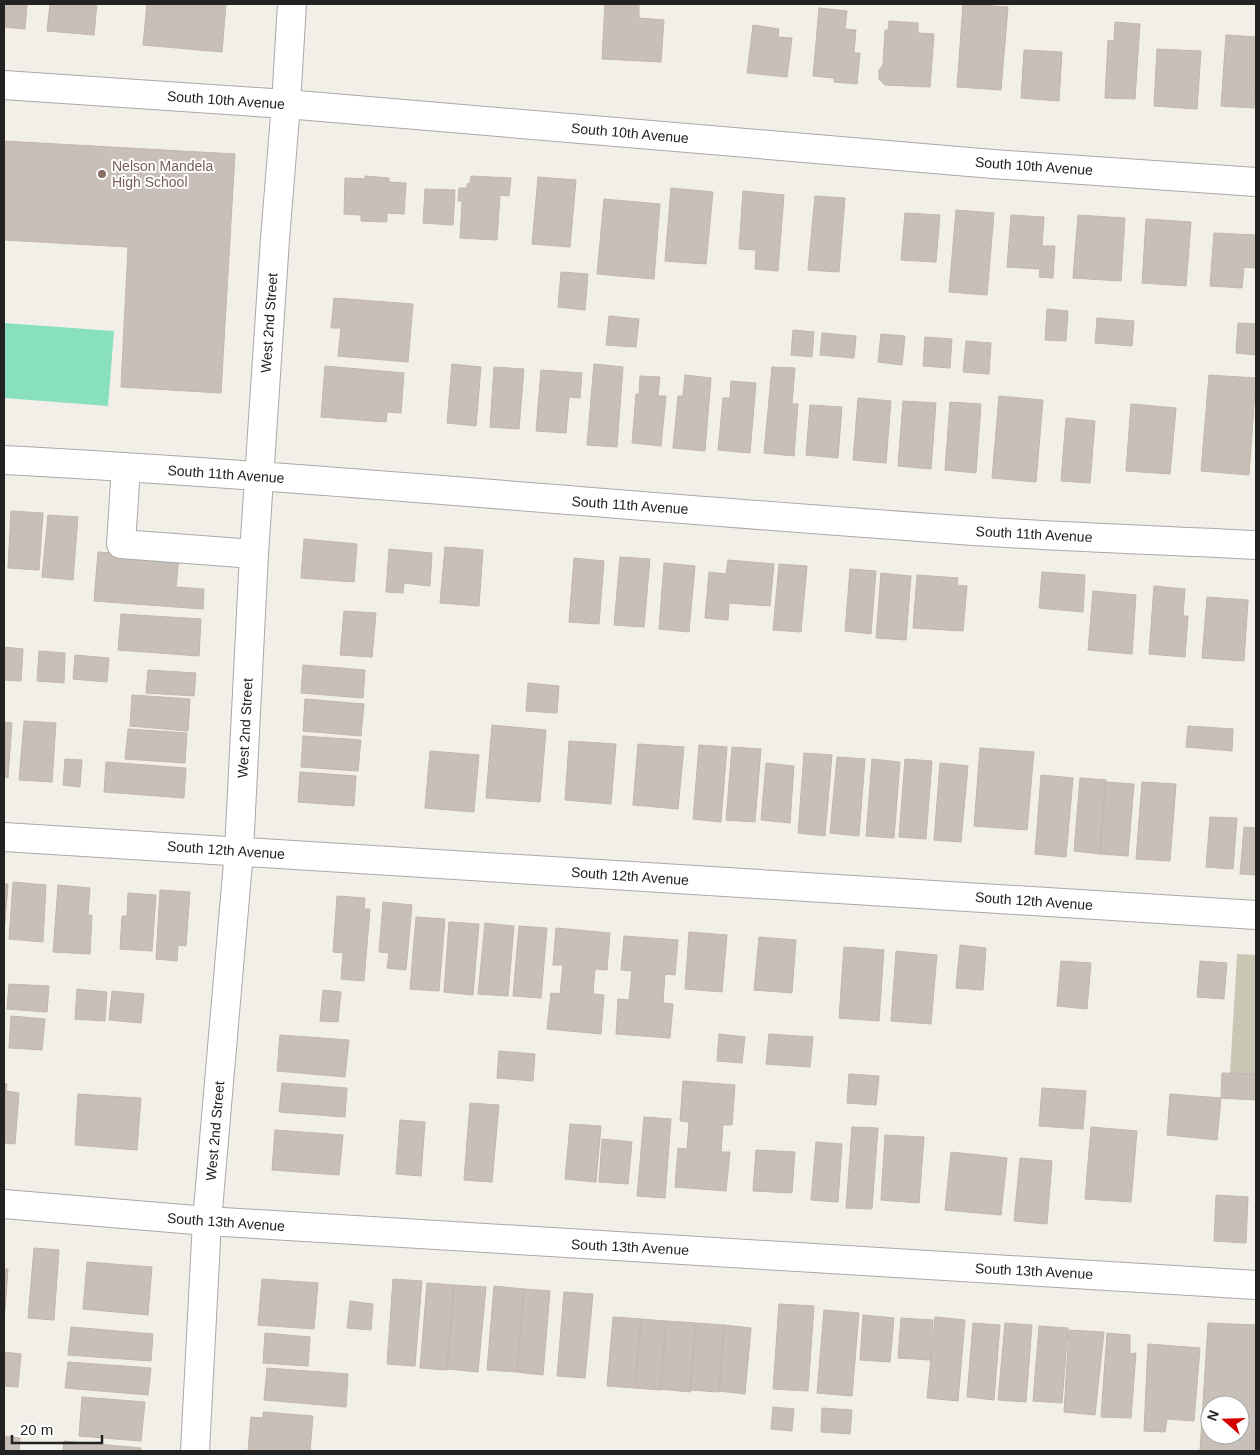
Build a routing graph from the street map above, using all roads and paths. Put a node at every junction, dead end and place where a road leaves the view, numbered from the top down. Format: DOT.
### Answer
graph roads {
  1 [pos="292,4"];
  2 [pos="4,85"];
  3 [pos="286,104"];
  4 [pos="1256,182"];
  5 [pos="4,460"];
  6 [pos="126,467"];
  7 [pos="260,476"];
  8 [pos="1256,545"];
  9 [pos="254,554"];
  10 [pos="4,837"];
  11 [pos="239,851"];
  12 [pos="1256,914"];
  13 [pos="4,1204"];
  14 [pos="207,1221"];
  15 [pos="1256,1285"];
  16 [pos="195,1451"];
  1 -- 3 [label="street, West 2nd Street"];
  2 -- 3 [label="street, South 10th Avenue"];
  3 -- 4 [label="street, South 10th Avenue"];
  3 -- 7 [label="street, West 2nd Street"];
  5 -- 6 [label="street, South 11th Avenue"];
  6 -- 7 [label="street, South 11th Avenue"];
  6 -- 9 [label="street"];
  7 -- 8 [label="street, South 11th Avenue"];
  7 -- 9 [label="street, West 2nd Street"];
  9 -- 11 [label="street, West 2nd Street"];
  10 -- 11 [label="street, South 12th Avenue"];
  11 -- 12 [label="street, South 12th Avenue"];
  11 -- 14 [label="street, West 2nd Street"];
  13 -- 14 [label="street, South 13th Avenue"];
  14 -- 15 [label="street, South 13th Avenue"];
  14 -- 16 [label="street, West 2nd Street"];
}
